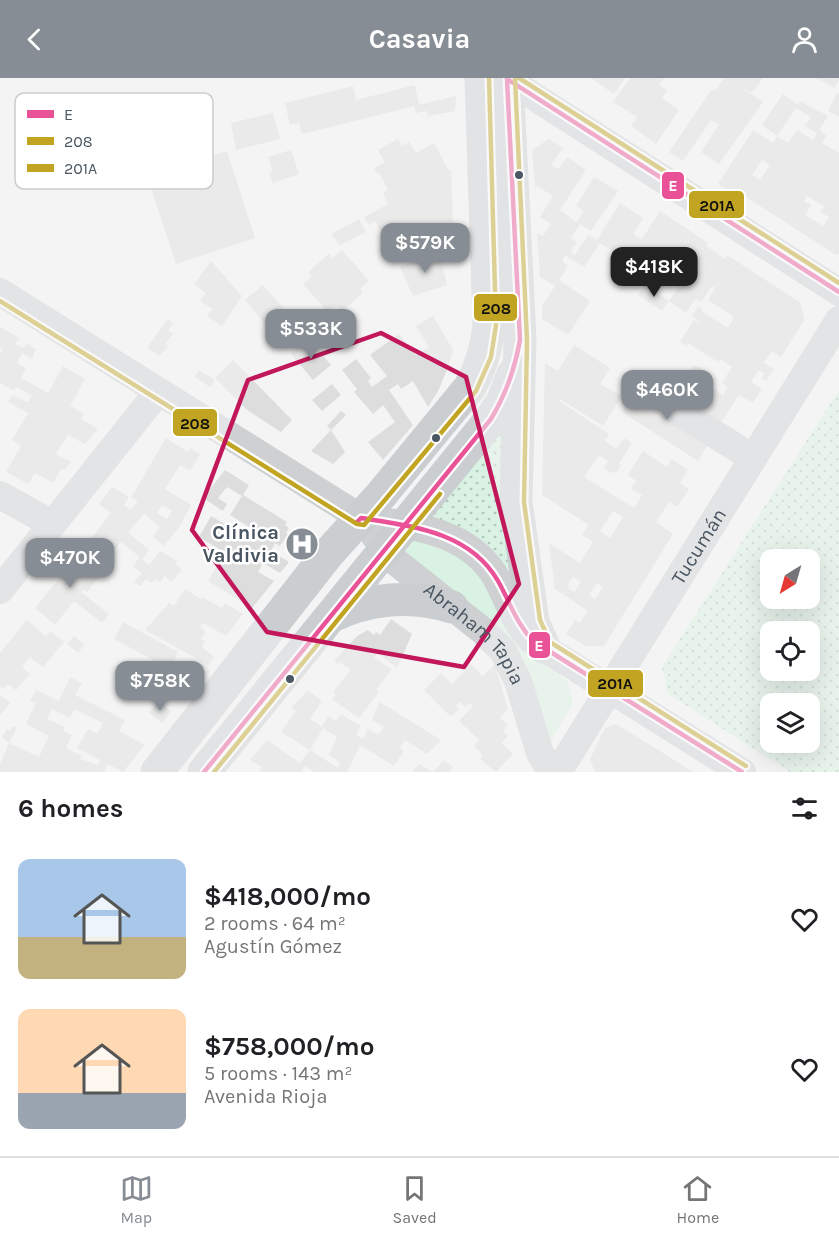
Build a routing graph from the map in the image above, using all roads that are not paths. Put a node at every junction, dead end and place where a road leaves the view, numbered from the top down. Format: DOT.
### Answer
graph roads {
  1 [pos="500,78"];
  2 [pos="0,292"];
  3 [pos="839,292"];
  4 [pos="839,320"];
  5 [pos="520,340"];
  6 [pos="158,392"];
  7 [pos="663,402"];
  8 [pos="753,458"];
  9 [pos="0,495"];
  10 [pos="360,518"];
  11 [pos="52,524"];
  12 [pos="395,537"];
  13 [pos="0,590"];
  14 [pos="452,607"];
  15 [pos="328,618"];
  16 [pos="544,647"];
  17 [pos="610,688"];
  18 [pos="157,772"];
  19 [pos="204,772"];
  20 [pos="551,772"];
  21 [pos="558,772"];
  22 [pos="742,772"];
  1 -- 3 [label="street"];
  1 -- 5 [label="main road"];
  1 -- 10 [label="main road"];
  2 -- 6 [label="street"];
  4 -- 8 [label="street, Tucumán"];
  5 -- 12 [label="main road"];
  5 -- 16 [label="main road"];
  6 -- 10 [label="street"];
  6 -- 11 [label="street"];
  7 -- 8 [label="street"];
  8 -- 17 [label="street, Tucumán"];
  9 -- 11 [label="street"];
  10 -- 12 [label="street"];
  10 -- 18 [label="main road"];
  11 -- 13 [label="street"];
  12 -- 14 [label="street, Abraham Tapia"];
  12 -- 15 [label="main road"];
  12 -- 16 [label="street"];
  14 -- 15 [label="main road"];
  14 -- 20 [label="street, Abraham Tapia"];
  15 -- 19 [label="main road"];
  16 -- 17 [label="street"];
  17 -- 21 [label="street, Tucumán"];
  17 -- 22 [label="street"];
}
